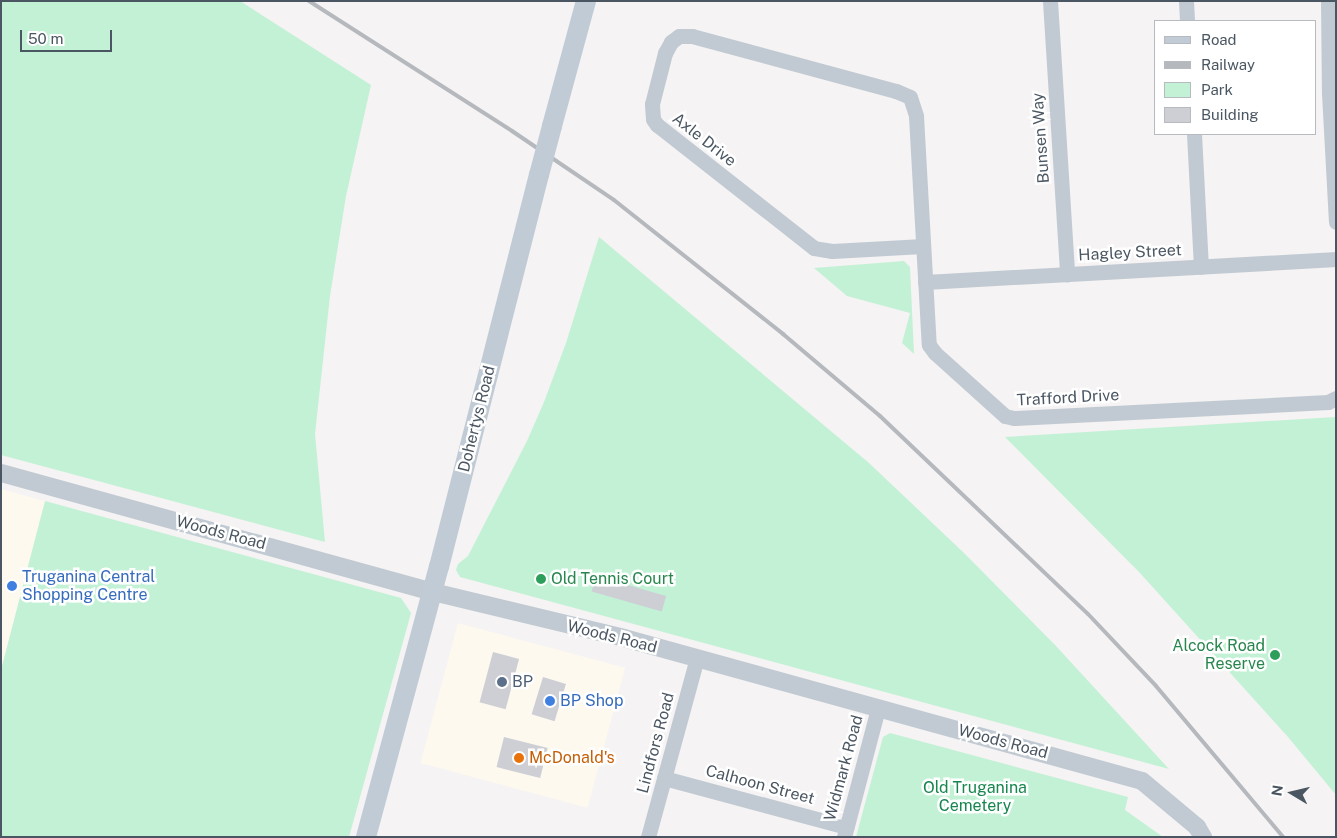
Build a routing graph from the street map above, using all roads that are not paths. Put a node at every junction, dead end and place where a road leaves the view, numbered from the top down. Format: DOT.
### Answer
graph roads {
  1 [pos="586,1"];
  2 [pos="1050,1"];
  3 [pos="1186,1"];
  4 [pos="1328,1"];
  5 [pos="1187,20"];
  6 [pos="1333,66"];
  7 [pos="910,98"];
  8 [pos="1194,135"];
  9 [pos="1336,222"];
  10 [pos="923,246"];
  11 [pos="1336,259"];
  12 [pos="1201,267"];
  13 [pos="1067,274"];
  14 [pos="925,282"];
  15 [pos="1336,398"];
  16 [pos="1,473"];
  17 [pos="432,592"];
  18 [pos="697,658"];
  19 [pos="878,708"];
  20 [pos="664,778"];
  21 [pos="845,832"];
  22 [pos="366,837"];
  23 [pos="648,837"];
  24 [pos="1203,837"];
  1 -- 17 [label="main road, Dohertys Road, bridge"];
  2 -- 13 [label="street, Bunsen Way"];
  3 -- 5 [label="street"];
  4 -- 6 [label="street"];
  6 -- 9 [label="street"];
  7 -- 10 [label="street, Trafford Drive"];
  7 -- 10 [label="street, Axle Drive"];
  8 -- 12 [label="street"];
  10 -- 14 [label="street, Trafford Drive"];
  11 -- 12 [label="street, Hagley Street"];
  12 -- 13 [label="street, Hagley Street"];
  13 -- 14 [label="street, Hagley Street"];
  14 -- 15 [label="street, Trafford Drive"];
  16 -- 17 [label="street, Woods Road"];
  17 -- 18 [label="street, Woods Road"];
  17 -- 22 [label="main road, Dohertys Road"];
  18 -- 19 [label="street, Woods Road"];
  18 -- 20 [label="street, Lindfors Road"];
  19 -- 21 [label="street, Widmark Road"];
  19 -- 24 [label="street, Woods Road"];
  20 -- 21 [label="street, Calhoon Street"];
  20 -- 23 [label="street, Lindfors Road"];
}
